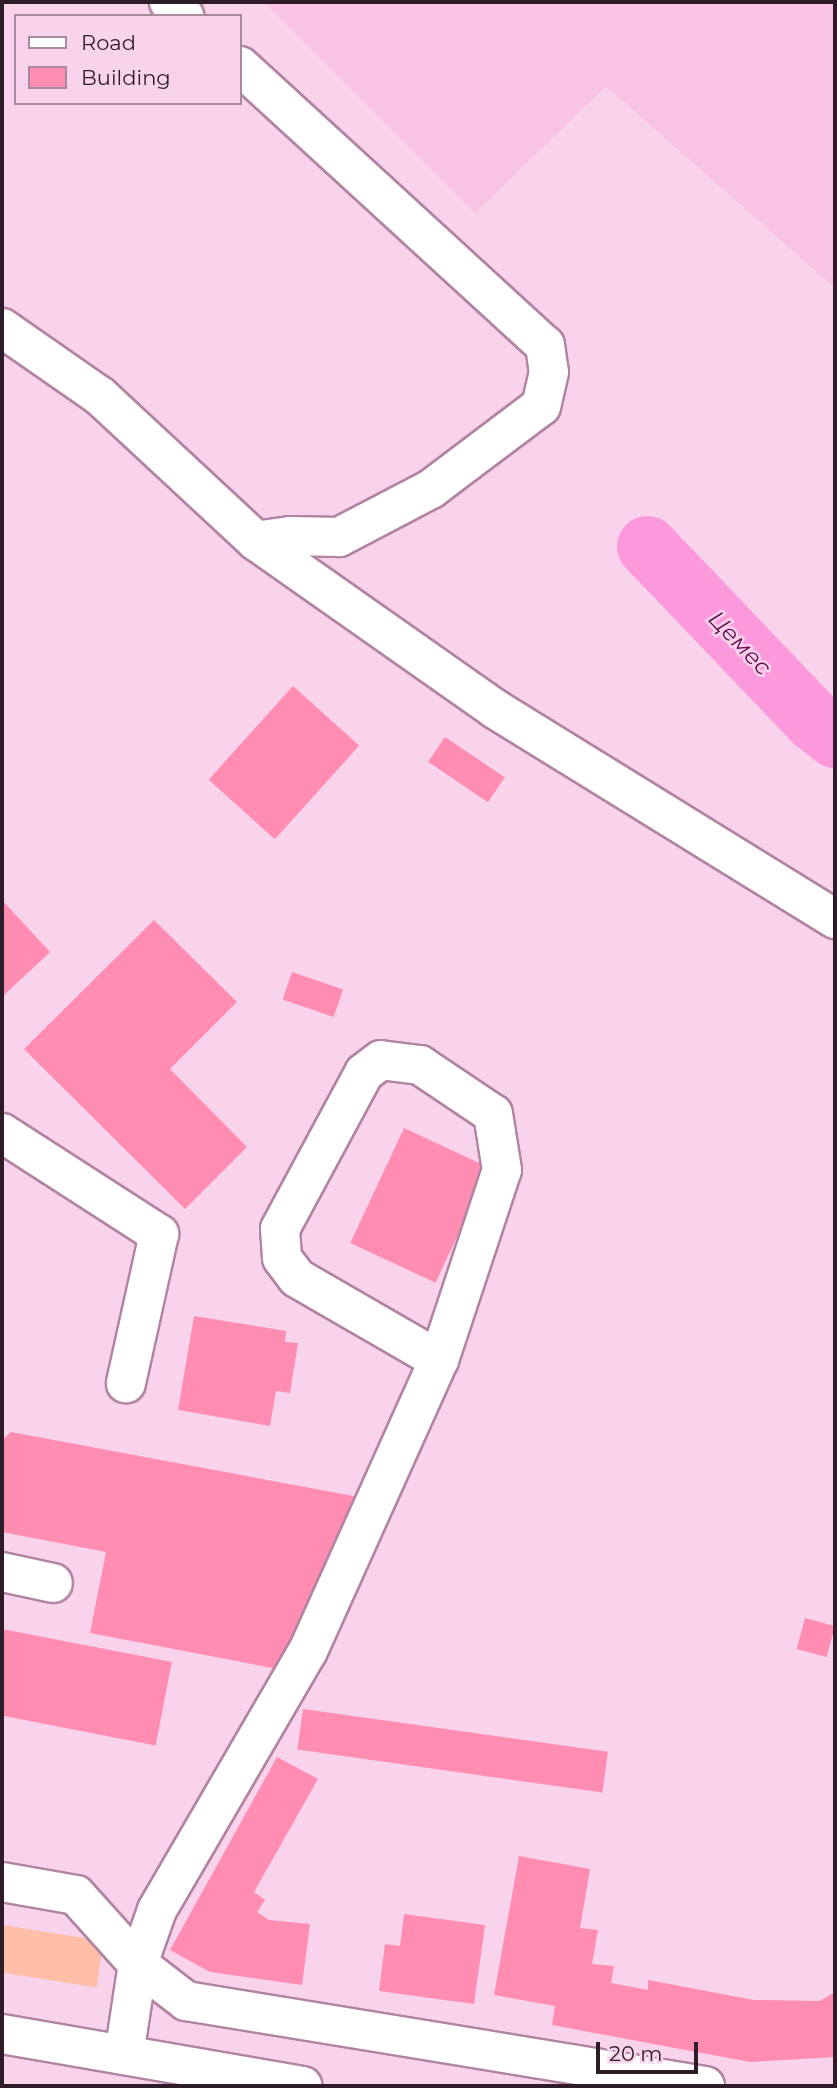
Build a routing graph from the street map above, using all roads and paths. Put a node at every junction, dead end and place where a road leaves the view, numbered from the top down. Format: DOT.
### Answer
graph roads {
  1 [pos="169,2"];
  2 [pos="182,14"];
  3 [pos="242,68"];
  4 [pos="2,328"];
  5 [pos="256,541"];
  6 [pos="835,919"];
  7 [pos="2,1133"];
  8 [pos="439,1360"];
  9 [pos="125,1383"];
  10 [pos="2,1572"];
  11 [pos="53,1583"];
  12 [pos="2,1882"];
  13 [pos="138,1964"];
  14 [pos="2,2034"];
  15 [pos="124,2055"];
  16 [pos="303,2086"];
  17 [pos="705,2086"];
  1 -- 2 [label="main road"];
  3 -- 5 [label="main road"];
  4 -- 5 [label="main road"];
  5 -- 6 [label="main road"];
  7 -- 9 [label="main road"];
  8 -- 8 [label="main road"];
  8 -- 13 [label="main road"];
  10 -- 11 [label="main road"];
  12 -- 13 [label="main road"];
  13 -- 15 [label="main road"];
  13 -- 17 [label="main road"];
  14 -- 15 [label="main road"];
  15 -- 16 [label="main road"];
}
